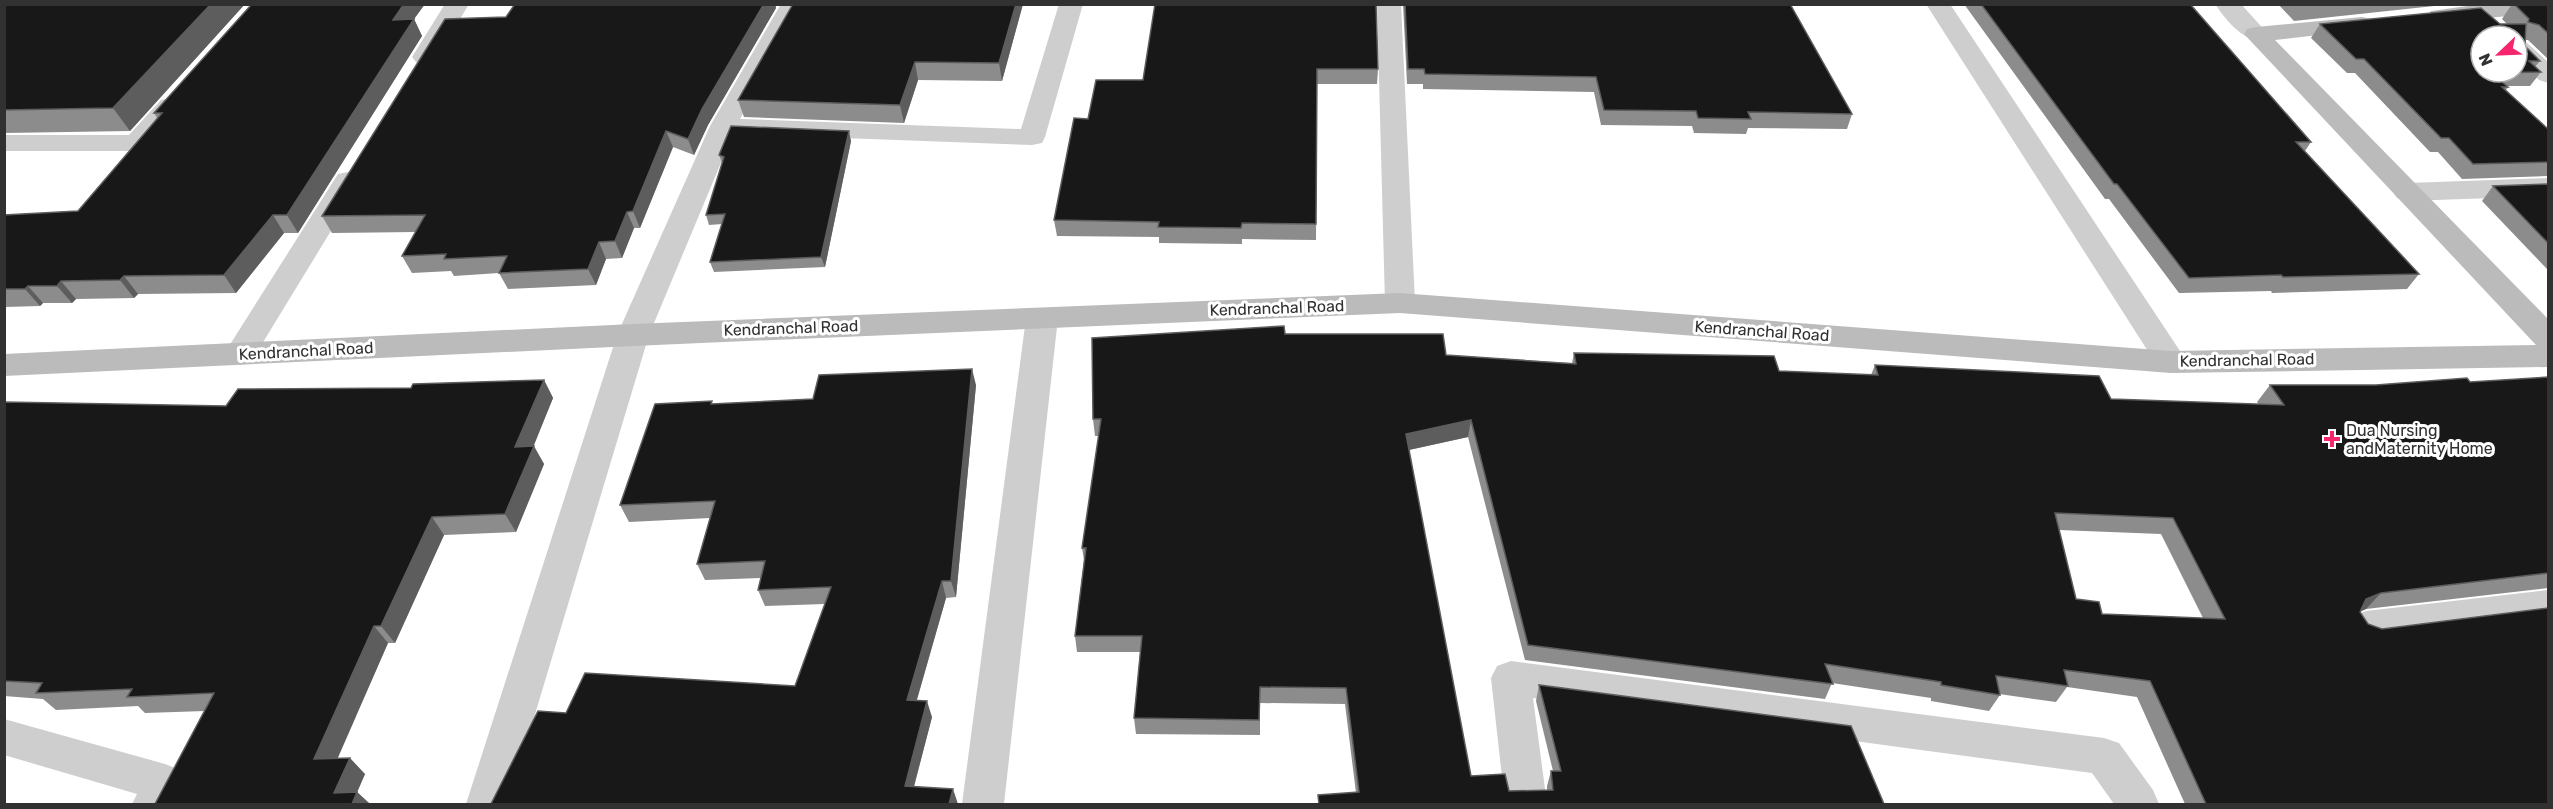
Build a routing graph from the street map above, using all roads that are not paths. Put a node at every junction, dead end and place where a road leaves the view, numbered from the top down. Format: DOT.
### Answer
graph roads {
  1 [pos="457,4"];
  2 [pos="793,4"];
  3 [pos="1071,4"];
  4 [pos="1389,4"];
  5 [pos="1938,4"];
  6 [pos="2227,4"];
  7 [pos="2548,5"];
  8 [pos="2473,8"];
  9 [pos="2423,18"];
  10 [pos="2390,21"];
  11 [pos="2491,24"];
  12 [pos="2256,34"];
  13 [pos="2529,58"];
  14 [pos="414,74"];
  15 [pos="2548,75"];
  16 [pos="183,91"];
  17 [pos="723,126"];
  18 [pos="4,143"];
  19 [pos="364,154"];
  20 [pos="2548,187"];
  21 [pos="2408,192"];
  22 [pos="1400,303"];
  23 [pos="1042,318"];
  24 [pos="633,335"];
  25 [pos="2548,338"];
  26 [pos="240,354"];
  27 [pos="2548,356"];
  28 [pos="2171,362"];
  29 [pos="4,365"];
  30 [pos="2548,605"];
  31 [pos="2366,627"];
  32 [pos="4,737"];
  33 [pos="153,804"];
  34 [pos="487,804"];
  35 [pos="984,804"];
  36 [pos="1526,804"];
  37 [pos="2138,804"];
  1 -- 14 [label="street"];
  2 -- 17 [label="street"];
  3 -- 17 [label="street"];
  4 -- 22 [label="street"];
  5 -- 28 [label="street"];
  6 -- 12 [label="street"];
  7 -- 8 [label="street"];
  8 -- 9 [label="street"];
  8 -- 11 [label="street"];
  10 -- 12 [label="street"];
  12 -- 21 [label="street"];
  13 -- 15 [label="street"];
  16 -- 18 [label="street"];
  17 -- 24 [label="street"];
  19 -- 26 [label="street"];
  20 -- 21 [label="street"];
  21 -- 25 [label="street"];
  22 -- 23 [label="street, Kendranchal Road"];
  22 -- 28 [label="street, Kendranchal Road"];
  23 -- 24 [label="street, Kendranchal Road"];
  23 -- 35 [label="street"];
  24 -- 26 [label="street, Kendranchal Road"];
  24 -- 34 [label="street"];
  26 -- 29 [label="street, Kendranchal Road"];
  27 -- 28 [label="street, Kendranchal Road"];
  30 -- 31 [label="street"];
  32 -- 33 [label="street"];
  36 -- 37 [label="street"];
}
